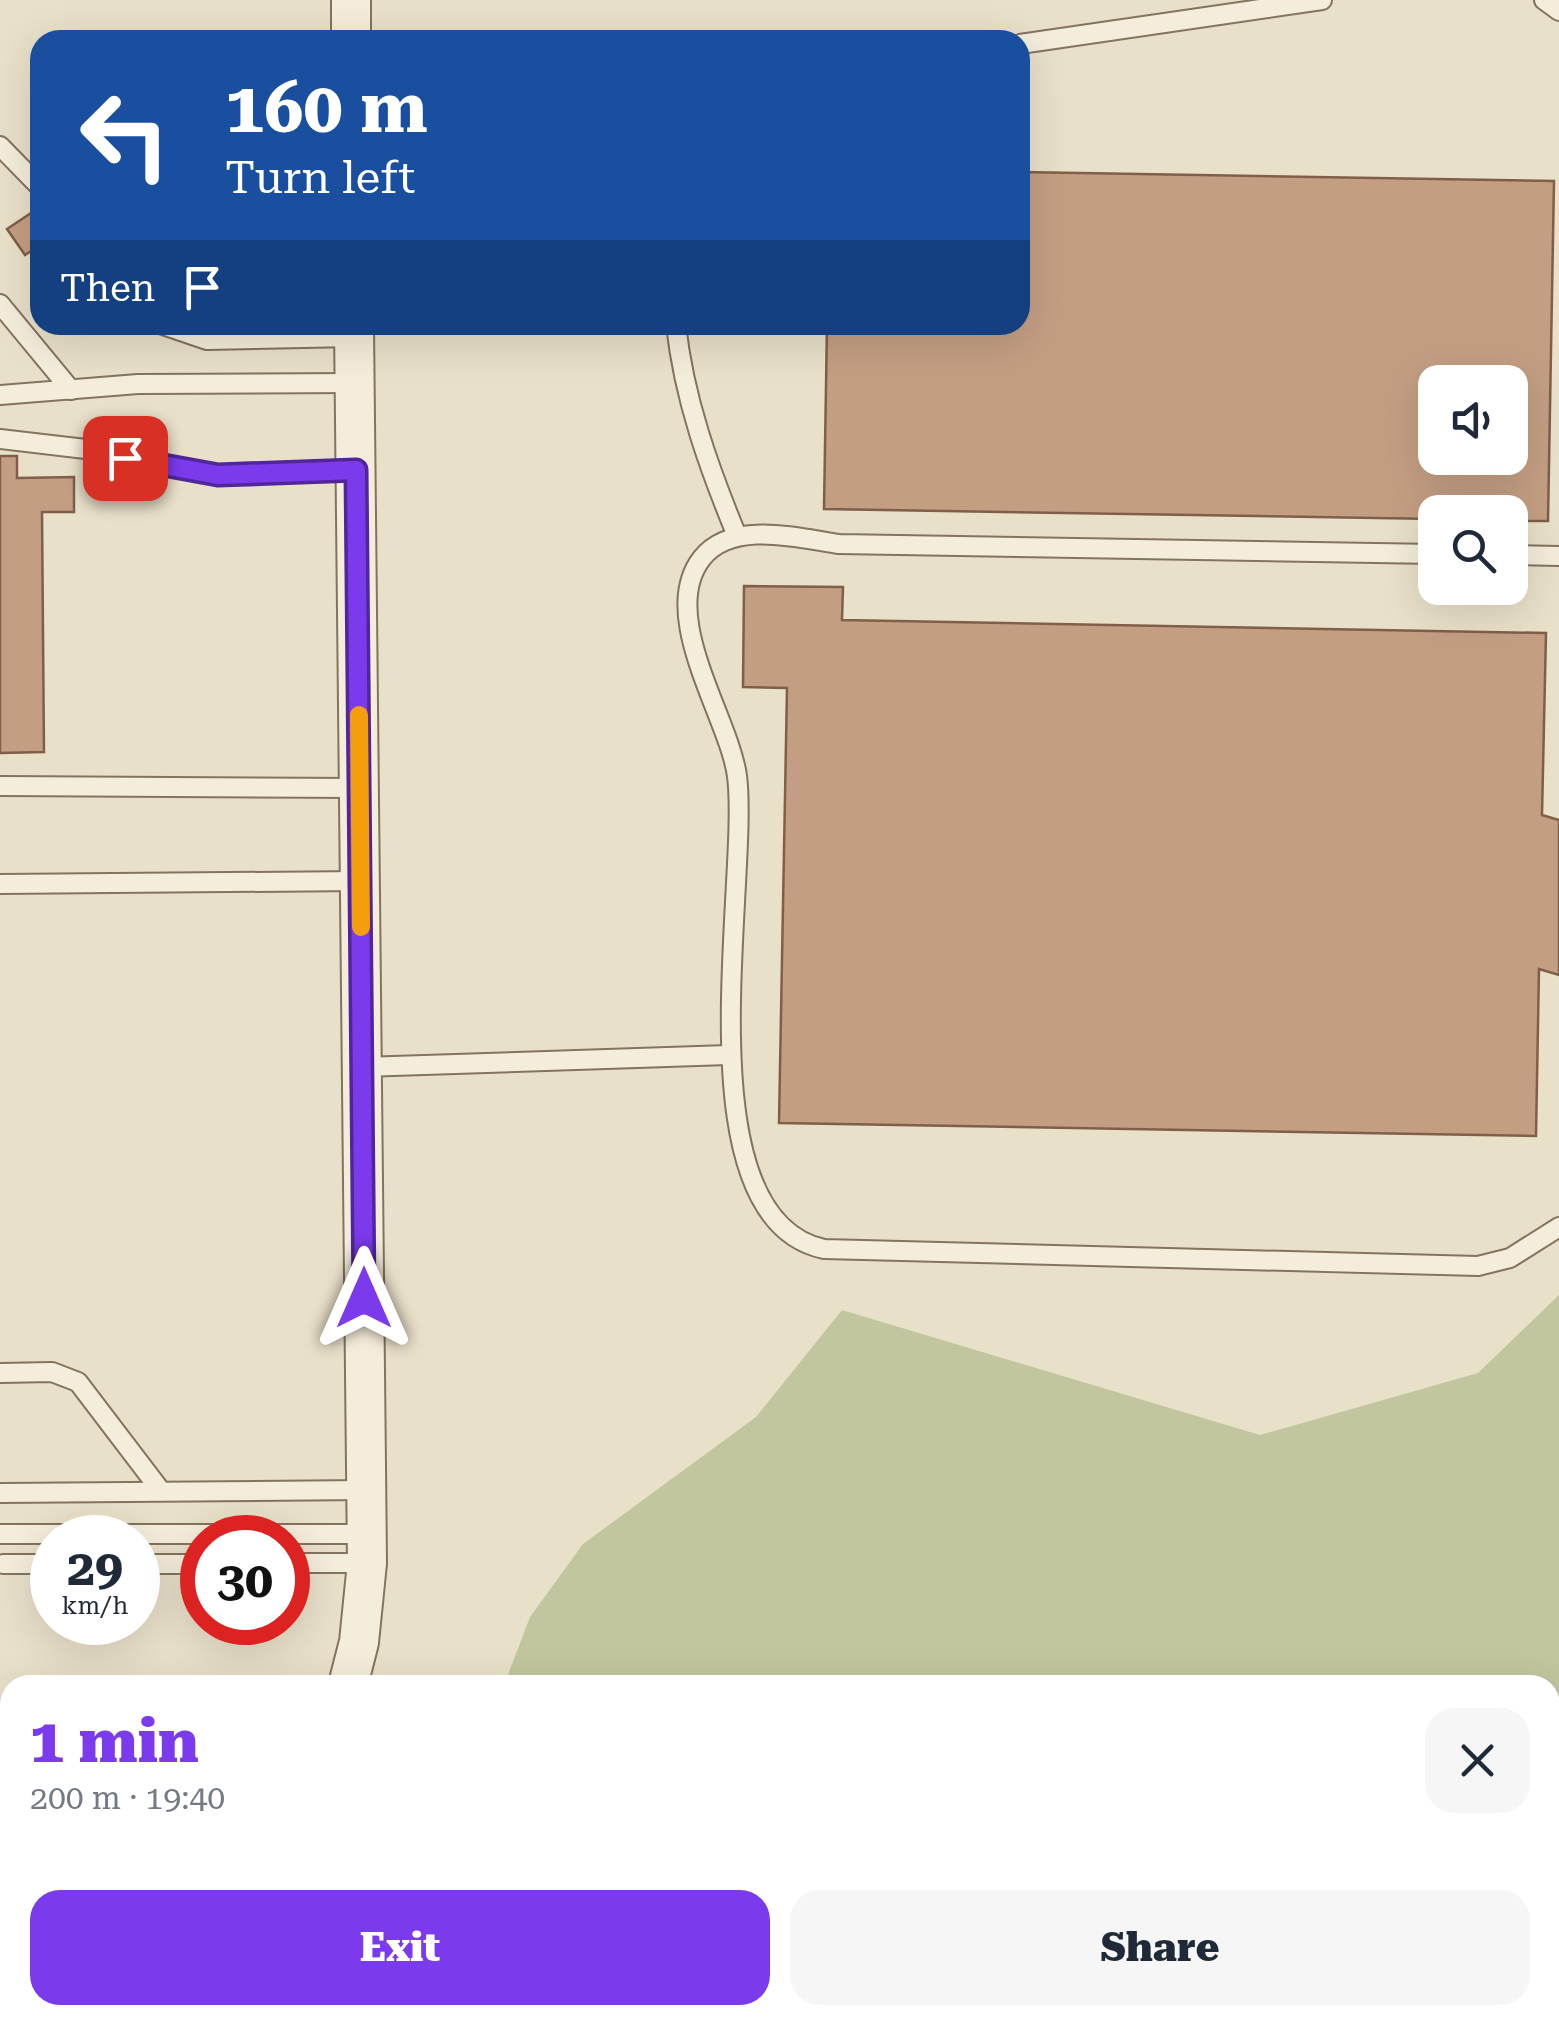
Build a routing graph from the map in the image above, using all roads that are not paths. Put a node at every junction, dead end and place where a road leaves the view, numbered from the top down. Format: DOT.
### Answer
graph roads {
  1 [pos="351,0"];
  2 [pos="1322,0"];
  3 [pos="1544,0"];
  4 [pos="1559,11"];
  5 [pos="351,30"];
  6 [pos="1030,43"];
  7 [pos="0,146"];
  8 [pos="30,177"];
  9 [pos="0,304"];
  10 [pos="192,335"];
  11 [pos="289,335"];
  12 [pos="354,335"];
  13 [pos="677,335"];
  14 [pos="354,383"];
  15 [pos="71,390"];
  16 [pos="0,395"];
  17 [pos="0,440"];
  18 [pos="356,470"];
  19 [pos="737,536"];
  20 [pos="1418,554"];
  21 [pos="1528,555"];
  22 [pos="1559,556"];
  23 [pos="0,786"];
  24 [pos="359,788"];
  25 [pos="360,880"];
  26 [pos="0,884"];
  27 [pos="728,1055"];
  28 [pos="362,1066"];
  29 [pos="1559,1226"];
  30 [pos="0,1373"];
  31 [pos="366,1490"];
  32 [pos="161,1491"];
  33 [pos="0,1492"];
  34 [pos="0,1534"];
  35 [pos="367,1549"];
  36 [pos="310,1560"];
  37 [pos="3,1564"];
  38 [pos="30,1564"];
  39 [pos="351,1675"];
  1 -- 5 [label="street"];
  2 -- 6 [label="lane"];
  3 -- 4 [label="lane"];
  7 -- 8 [label="lane"];
  9 -- 15 [label="lane"];
  10 -- 11 [label="lane"];
  12 -- 14 [label="street"];
  13 -- 19 [label="lane"];
  14 -- 15 [label="lane"];
  14 -- 18 [label="street"];
  15 -- 16 [label="lane"];
  17 -- 18 [label="lane"];
  18 -- 24 [label="street"];
  19 -- 20 [label="lane"];
  19 -- 27 [label="lane"];
  21 -- 22 [label="lane"];
  23 -- 24 [label="lane"];
  24 -- 25 [label="street"];
  25 -- 26 [label="lane"];
  25 -- 28 [label="street"];
  27 -- 28 [label="lane"];
  27 -- 29 [label="lane"];
  28 -- 31 [label="street"];
  30 -- 32 [label="lane"];
  31 -- 32 [label="lane"];
  31 -- 35 [label="street"];
  32 -- 33 [label="lane"];
  34 -- 35 [label="lane"];
  35 -- 36 [label="lane"];
  35 -- 39 [label="street"];
  37 -- 38 [label="lane"];
}
